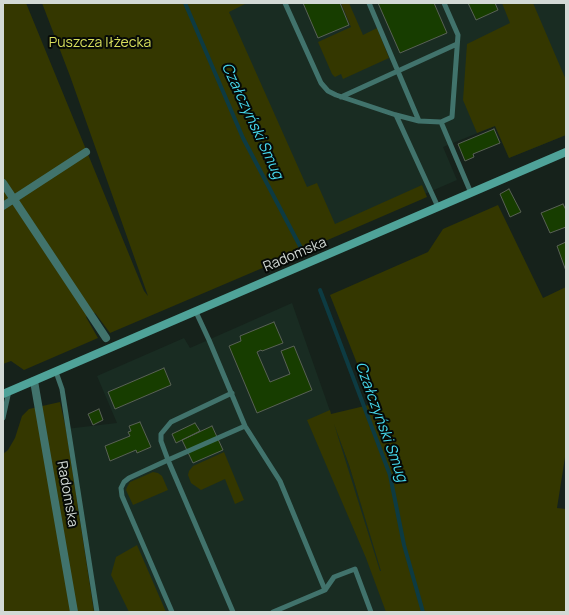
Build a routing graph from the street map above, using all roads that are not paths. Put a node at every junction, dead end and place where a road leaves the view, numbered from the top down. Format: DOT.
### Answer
graph roads {
  1 [pos="286,3"];
  2 [pos="369,3"];
  3 [pos="444,3"];
  4 [pos="458,44"];
  5 [pos="398,70"];
  6 [pos="340,97"];
  7 [pos="396,115"];
  8 [pos="419,121"];
  9 [pos="441,122"];
  10 [pos="86,152"];
  11 [pos="566,152"];
  12 [pos="3,183"];
  13 [pos="471,193"];
  14 [pos="14,199"];
  15 [pos="3,206"];
  16 [pos="438,207"];
  17 [pos="196,312"];
  18 [pos="106,338"];
  19 [pos="56,372"];
  20 [pos="34,381"];
  21 [pos="6,393"];
  22 [pos="232,393"];
  23 [pos="3,418"];
  24 [pos="245,426"];
  25 [pos="168,460"];
  26 [pos="325,590"];
  27 [pos="74,612"];
  28 [pos="98,612"];
  29 [pos="172,612"];
  30 [pos="233,612"];
  31 [pos="273,612"];
  32 [pos="371,612"];
  1 -- 6 [label="lane"];
  2 -- 5 [label="lane"];
  3 -- 4 [label="lane"];
  4 -- 5 [label="lane"];
  4 -- 9 [label="lane"];
  5 -- 6 [label="lane"];
  5 -- 8 [label="lane"];
  6 -- 7 [label="lane"];
  7 -- 8 [label="lane"];
  7 -- 16 [label="lane"];
  8 -- 9 [label="lane"];
  9 -- 13 [label="lane"];
  10 -- 14 [label="street"];
  11 -- 13 [label="street, Radomska"];
  12 -- 14 [label="street"];
  13 -- 16 [label="street, Radomska"];
  14 -- 15 [label="street"];
  14 -- 18 [label="street"];
  16 -- 17 [label="street, Radomska"];
  17 -- 19 [label="street, Radomska"];
  17 -- 22 [label="lane"];
  19 -- 20 [label="street, Radomska"];
  19 -- 28 [label="lane"];
  20 -- 21 [label="street, Radomska"];
  20 -- 27 [label="street, Radomska"];
  21 -- 23 [label="lane"];
  22 -- 24 [label="lane"];
  22 -- 25 [label="lane"];
  24 -- 25 [label="lane"];
  24 -- 26 [label="lane"];
  25 -- 29 [label="lane"];
  25 -- 30 [label="lane"];
  26 -- 31 [label="lane"];
  26 -- 32 [label="lane"];
}
